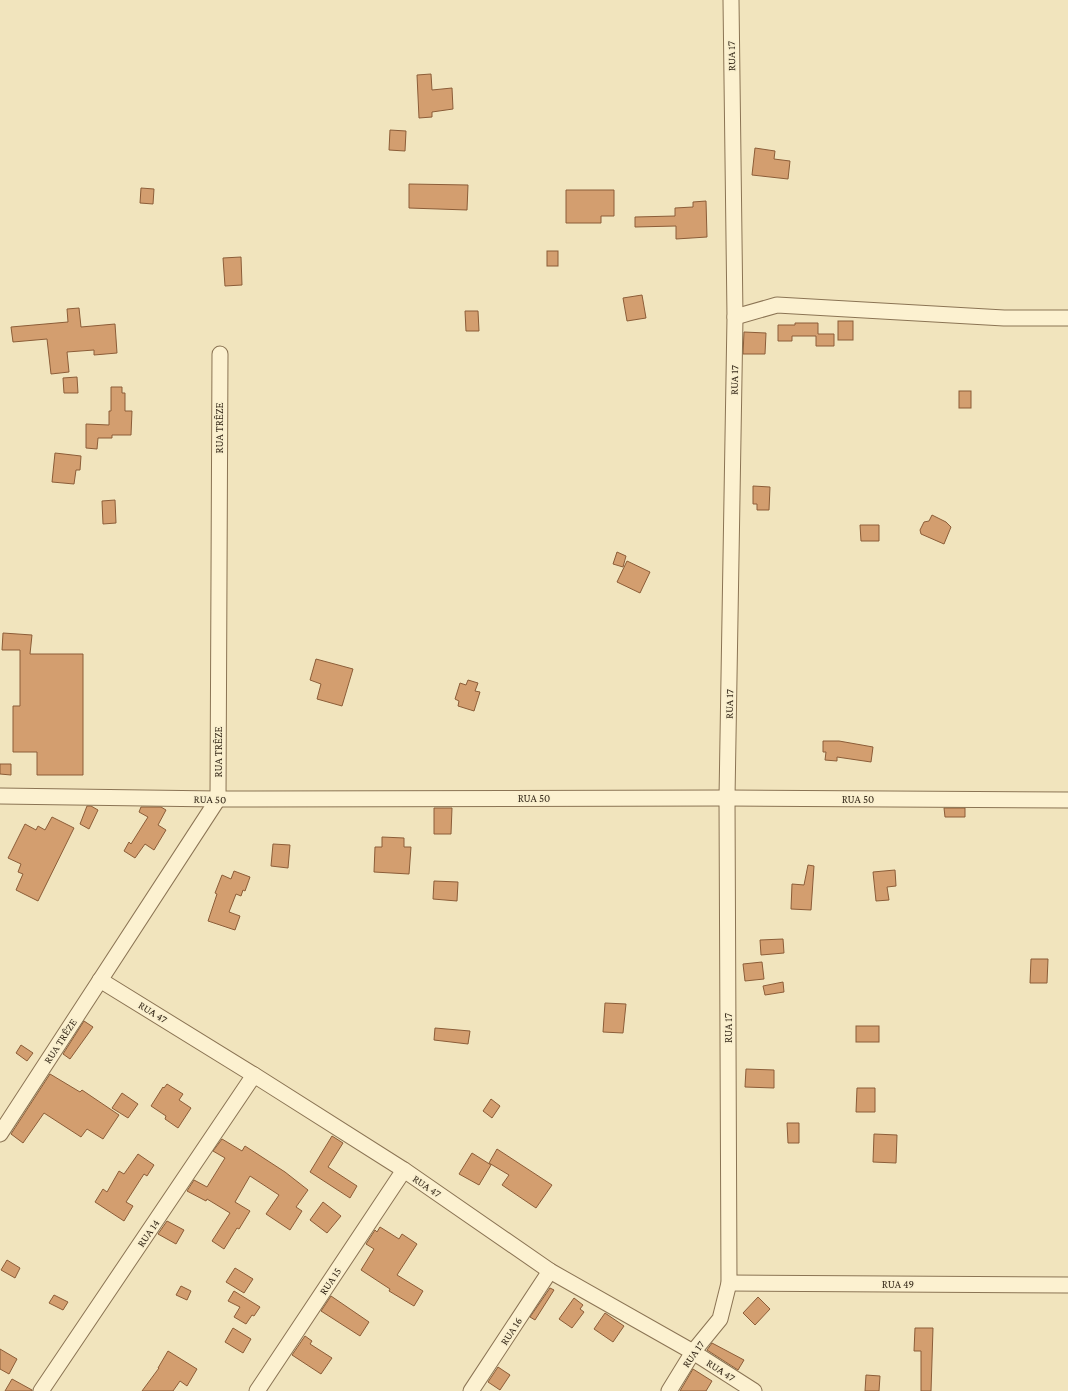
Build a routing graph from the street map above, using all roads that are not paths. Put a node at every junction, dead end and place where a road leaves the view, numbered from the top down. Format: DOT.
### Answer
graph roads {
  1 [pos="731,0"];
  2 [pos="735,317"];
  3 [pos="1068,318"];
  4 [pos="220,354"];
  5 [pos="0,796"];
  6 [pos="727,798"];
  7 [pos="218,799"];
  8 [pos="1068,800"];
  9 [pos="100,980"];
  10 [pos="254,1074"];
  11 [pos="0,1134"];
  12 [pos="404,1170"];
  13 [pos="550,1271"];
  14 [pos="729,1284"];
  15 [pos="1068,1285"];
  16 [pos="693,1352"];
  17 [pos="42,1391"];
  18 [pos="257,1391"];
  19 [pos="471,1391"];
  20 [pos="669,1391"];
  21 [pos="754,1391"];
  1 -- 2 [label="street, RUA 17"];
  2 -- 3 [label="street"];
  2 -- 6 [label="street, RUA 17"];
  4 -- 7 [label="street, RUA TRÊZE"];
  5 -- 7 [label="street, RUA 50"];
  6 -- 7 [label="street, RUA 50"];
  6 -- 8 [label="street, RUA 50"];
  6 -- 14 [label="street, RUA 17"];
  7 -- 9 [label="street, RUA TRÊZE"];
  9 -- 10 [label="street, RUA 47"];
  9 -- 11 [label="street, RUA TRÊZE"];
  10 -- 12 [label="street, RUA 47"];
  10 -- 17 [label="street, RUA 14"];
  12 -- 13 [label="street, RUA 47"];
  12 -- 18 [label="street, RUA 15"];
  13 -- 16 [label="street, RUA 47"];
  13 -- 19 [label="street, RUA 16"];
  14 -- 15 [label="street, RUA 49"];
  14 -- 16 [label="street, RUA 17"];
  16 -- 20 [label="street, RUA 17"];
  16 -- 21 [label="street, RUA 47"];
}
